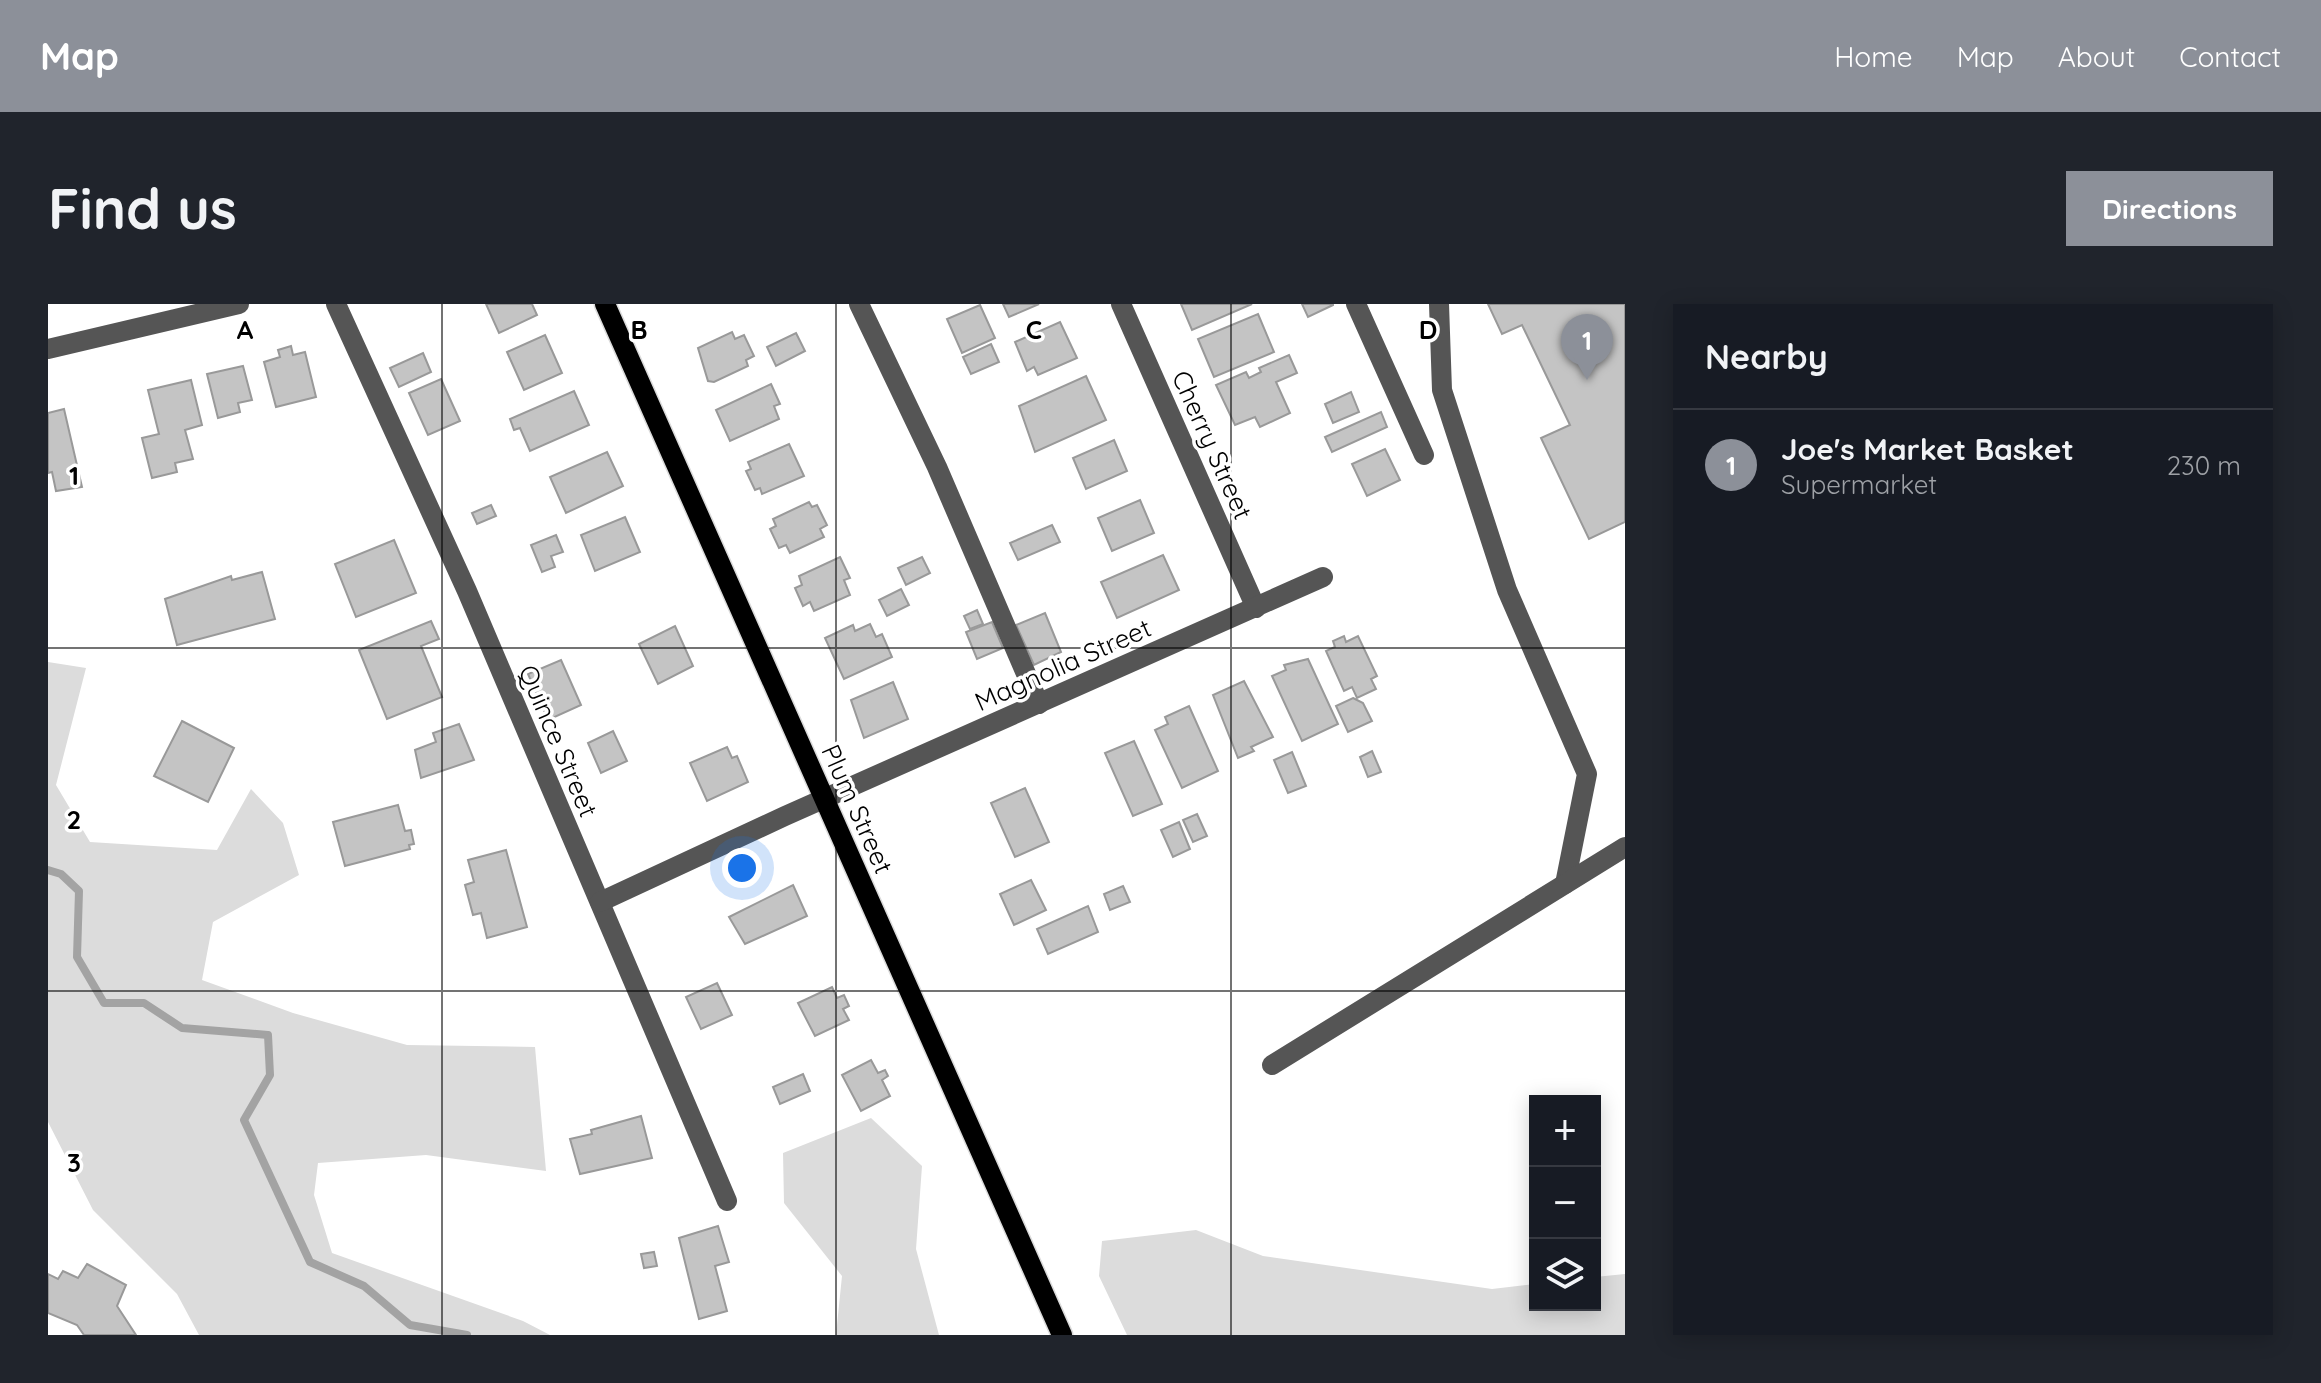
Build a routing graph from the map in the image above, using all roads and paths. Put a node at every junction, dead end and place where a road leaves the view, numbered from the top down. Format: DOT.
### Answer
graph roads {
  1 [pos="239,304"];
  2 [pos="336,304"];
  3 [pos="605,304"];
  4 [pos="859,304"];
  5 [pos="1121,304"];
  6 [pos="1356,304"];
  7 [pos="1439,304"];
  8 [pos="48,349"];
  9 [pos="1424,455"];
  10 [pos="1323,577"];
  11 [pos="1256,608"];
  12 [pos="1039,704"];
  13 [pos="824,799"];
  14 [pos="1625,847"];
  15 [pos="1565,884"];
  16 [pos="600,902"];
  17 [pos="1272,1065"];
  18 [pos="727,1201"];
  19 [pos="1062,1335"];
  1 -- 8 [label="street"];
  2 -- 16 [label="street, Quince Street"];
  3 -- 13 [label="main road, Plum Street"];
  4 -- 12 [label="street"];
  5 -- 11 [label="street, Cherry Street"];
  6 -- 9 [label="street"];
  7 -- 15 [label="street"];
  10 -- 11 [label="street, Magnolia Street"];
  11 -- 12 [label="street, Magnolia Street"];
  12 -- 13 [label="street, Magnolia Street"];
  13 -- 16 [label="street, Magnolia Street"];
  13 -- 19 [label="main road, Plum Street"];
  14 -- 15 [label="street"];
  15 -- 17 [label="street"];
  16 -- 18 [label="street, Quince Street"];
}
